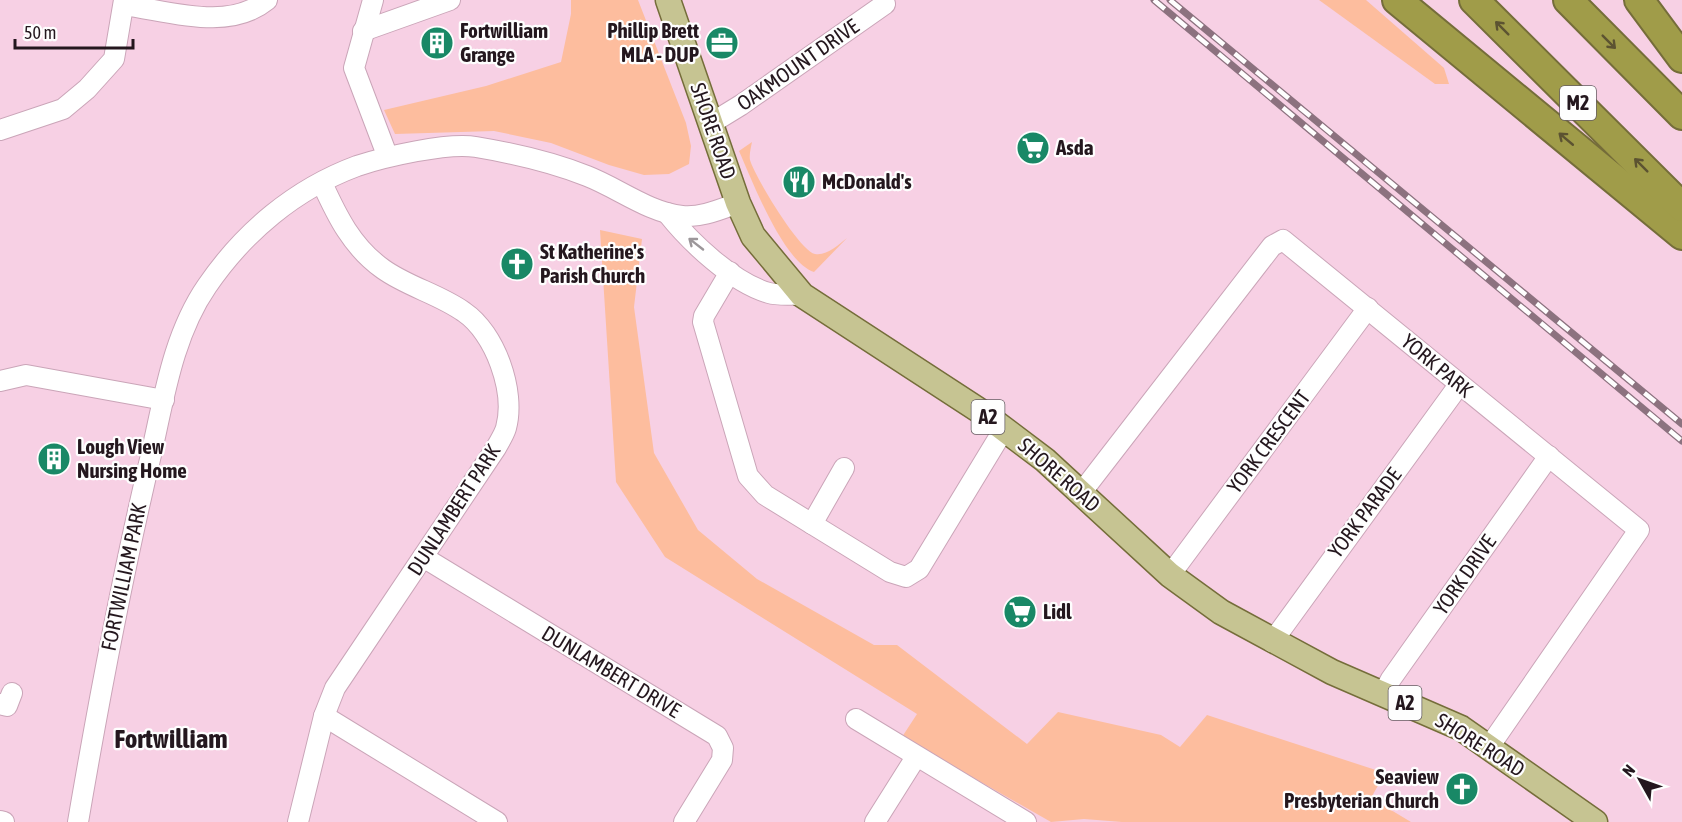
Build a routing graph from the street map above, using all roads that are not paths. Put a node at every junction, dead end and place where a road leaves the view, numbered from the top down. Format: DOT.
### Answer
graph roads {
  1 [pos="267,0"];
  2 [pos="373,0"];
  3 [pos="450,0"];
  4 [pos="668,0"];
  5 [pos="1397,0"];
  6 [pos="1474,0"];
  7 [pos="1568,0"];
  8 [pos="1640,0"];
  9 [pos="124,3"];
  10 [pos="885,4"];
  11 [pos="363,32"];
  12 [pos="1682,58"];
  13 [pos="1682,115"];
  14 [pos="710,124"];
  15 [pos="0,130"];
  16 [pos="387,155"];
  17 [pos="322,183"];
  18 [pos="738,203"];
  19 [pos="1682,207"];
  20 [pos="667,213"];
  21 [pos="1682,235"];
  22 [pos="730,272"];
  23 [pos="802,295"];
  24 [pos="1368,308"];
  25 [pos="0,381"];
  26 [pos="1459,385"];
  27 [pos="164,400"];
  28 [pos="1004,429"];
  29 [pos="1549,456"];
  30 [pos="844,468"];
  31 [pos="1081,493"];
  32 [pos="812,524"];
  33 [pos="423,557"];
  34 [pos="1170,575"];
  35 [pos="1272,642"];
  36 [pos="1383,694"];
  37 [pos="324,716"];
  38 [pos="856,719"];
  39 [pos="1489,747"];
  40 [pos="916,757"];
  41 [pos="1587,820"];
  42 [pos="78,822"];
  43 [pos="298,822"];
  44 [pos="497,822"];
  45 [pos="684,822"];
  46 [pos="875,822"];
  47 [pos="1026,822"];
  1 -- 9 [label="street"];
  2 -- 11 [label="street"];
  3 -- 11 [label="street"];
  4 -- 14 [label="main road, SHORE ROAD / A2"];
  21 -- 5 [label="highway, one-way"];
  19 -- 6 [label="highway, M2, one-way"];
  7 -- 13 [label="highway, one-way"];
  8 -- 12 [label="highway"];
  9 -- 15 [label="street"];
  10 -- 14 [label="street, OAKMOUNT DRIVE"];
  11 -- 16 [label="street"];
  14 -- 18 [label="main road, SHORE ROAD / A2"];
  16 -- 17 [label="street, FORTWILLIAM PARK"];
  16 -- 20 [label="street, FORTWILLIAM PARK"];
  17 -- 27 [label="street, FORTWILLIAM PARK"];
  17 -- 33 [label="street, DUNLAMBERT PARK"];
  18 -- 20 [label="street, FORTWILLIAM PARK"];
  18 -- 23 [label="main road, SHORE ROAD / A2"];
  22 -- 20 [label="street, one-way"];
  22 -- 23 [label="street"];
  22 -- 32 [label="street"];
  23 -- 28 [label="main road, SHORE ROAD / A2"];
  24 -- 26 [label="street, YORK PARK"];
  24 -- 31 [label="street, YORK PARK"];
  24 -- 34 [label="street, YORK CRESCENT"];
  25 -- 27 [label="street"];
  26 -- 29 [label="street, YORK PARK"];
  26 -- 35 [label="street, YORK PARADE"];
  27 -- 42 [label="street, FORTWILLIAM PARK"];
  28 -- 31 [label="main road, SHORE ROAD / A2"];
  28 -- 32 [label="street"];
  29 -- 36 [label="street, YORK DRIVE"];
  29 -- 39 [label="street, YORK PARK"];
  30 -- 32 [label="street"];
  31 -- 34 [label="main road, SHORE ROAD / A2"];
  33 -- 37 [label="street, DUNLAMBERT PARK"];
  33 -- 45 [label="street, DUNLAMBERT DRIVE"];
  34 -- 35 [label="main road, SHORE ROAD / A2"];
  35 -- 36 [label="main road, SHORE ROAD / A2"];
  36 -- 39 [label="main road, SHORE ROAD / A2"];
  37 -- 43 [label="street, DUNLAMBERT PARK"];
  37 -- 44 [label="street"];
  38 -- 40 [label="street"];
  39 -- 41 [label="main road, SHORE ROAD / A2"];
  40 -- 46 [label="street"];
  40 -- 47 [label="street"];
}
